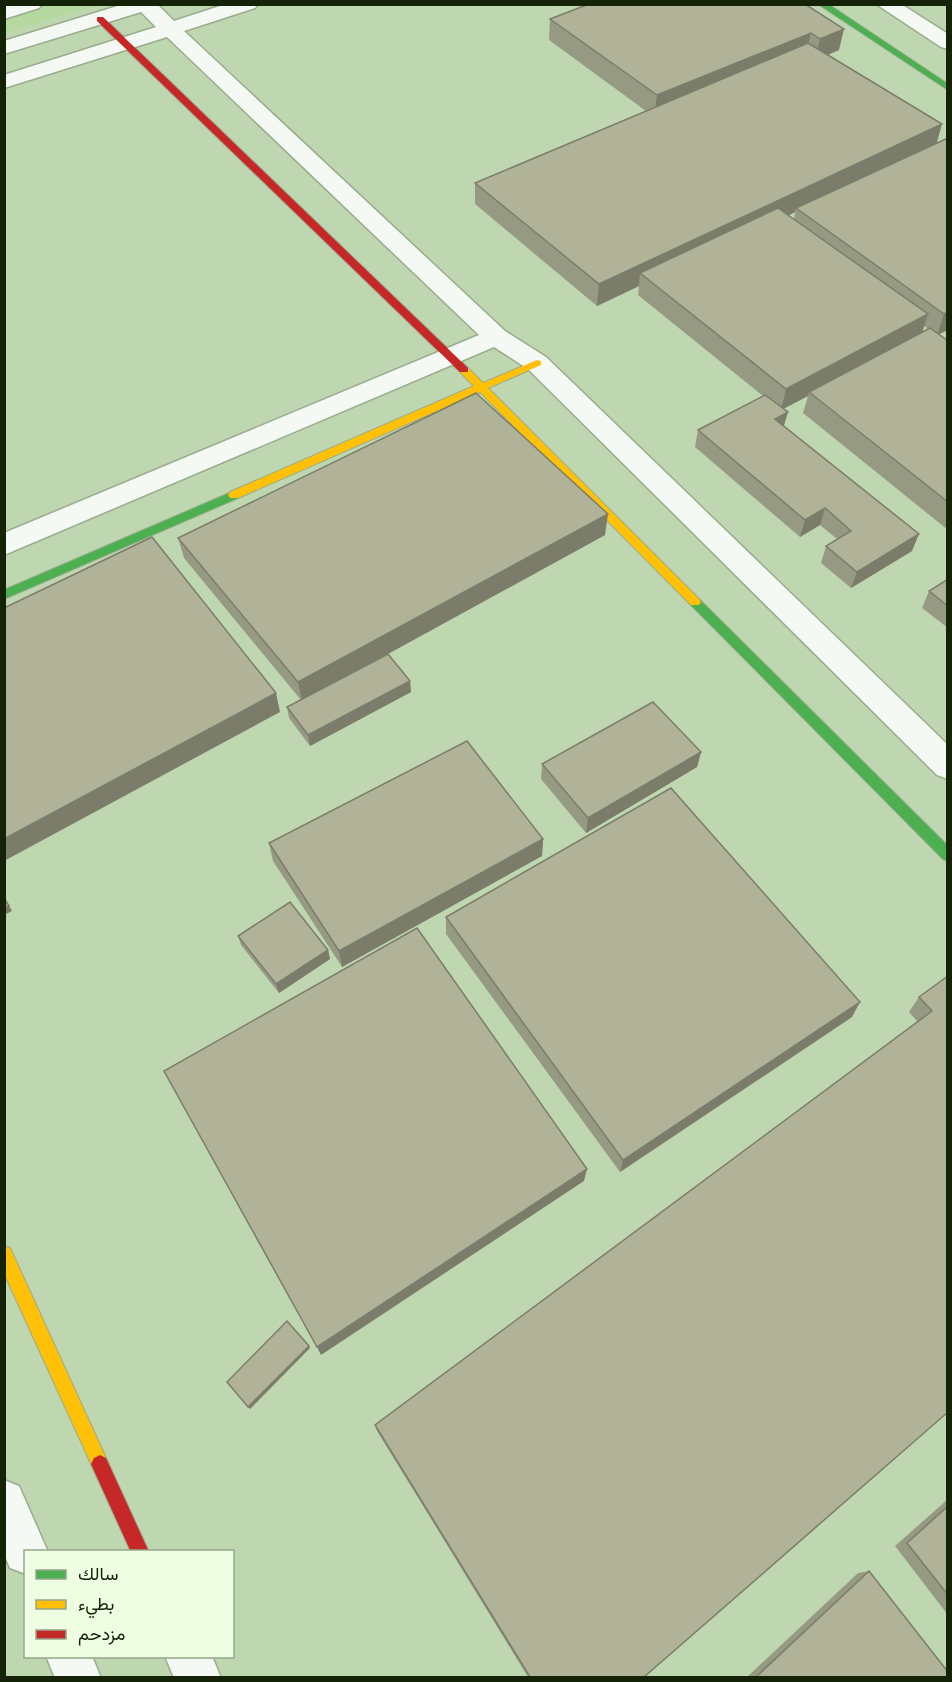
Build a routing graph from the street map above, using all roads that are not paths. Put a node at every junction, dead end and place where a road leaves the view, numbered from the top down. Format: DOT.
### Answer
graph roads {
  1 [pos="32,4"];
  2 [pos="248,4"];
  3 [pos="822,4"];
  4 [pos="886,4"];
  5 [pos="146,5"];
  6 [pos="4,13"];
  7 [pos="100,19"];
  8 [pos="169,30"];
  9 [pos="948,43"];
  10 [pos="123,44"];
  11 [pos="4,48"];
  12 [pos="4,82"];
  13 [pos="944,83"];
  14 [pos="496,337"];
  15 [pos="450,356"];
  16 [pos="537,363"];
  17 [pos="479,388"];
  18 [pos="4,544"];
  19 [pos="4,595"];
  20 [pos="948,766"];
  21 [pos="948,855"];
  22 [pos="4,1254"];
  23 [pos="4,1501"];
  24 [pos="26,1550"];
  25 [pos="140,1550"];
  26 [pos="70,1658"];
  27 [pos="189,1658"];
  28 [pos="78,1677"];
  29 [pos="198,1677"];
  1 -- 6 [label="street"];
  2 -- 8 [label="street"];
  3 -- 13 [label="street"];
  4 -- 9 [label="street"];
  5 -- 7 [label="street"];
  5 -- 8 [label="street"];
  7 -- 10 [label="street"];
  7 -- 11 [label="street"];
  8 -- 10 [label="street"];
  8 -- 14 [label="street"];
  10 -- 12 [label="street"];
  10 -- 15 [label="street"];
  14 -- 15 [label="street"];
  14 -- 16 [label="street"];
  15 -- 17 [label="street"];
  15 -- 18 [label="street"];
  16 -- 17 [label="street"];
  16 -- 20 [label="street"];
  17 -- 19 [label="street"];
  17 -- 21 [label="street"];
  22 -- 25 [label="street"];
  23 -- 24 [label="street"];
  26 -- 28 [label="street"];
  27 -- 29 [label="street"];
}
